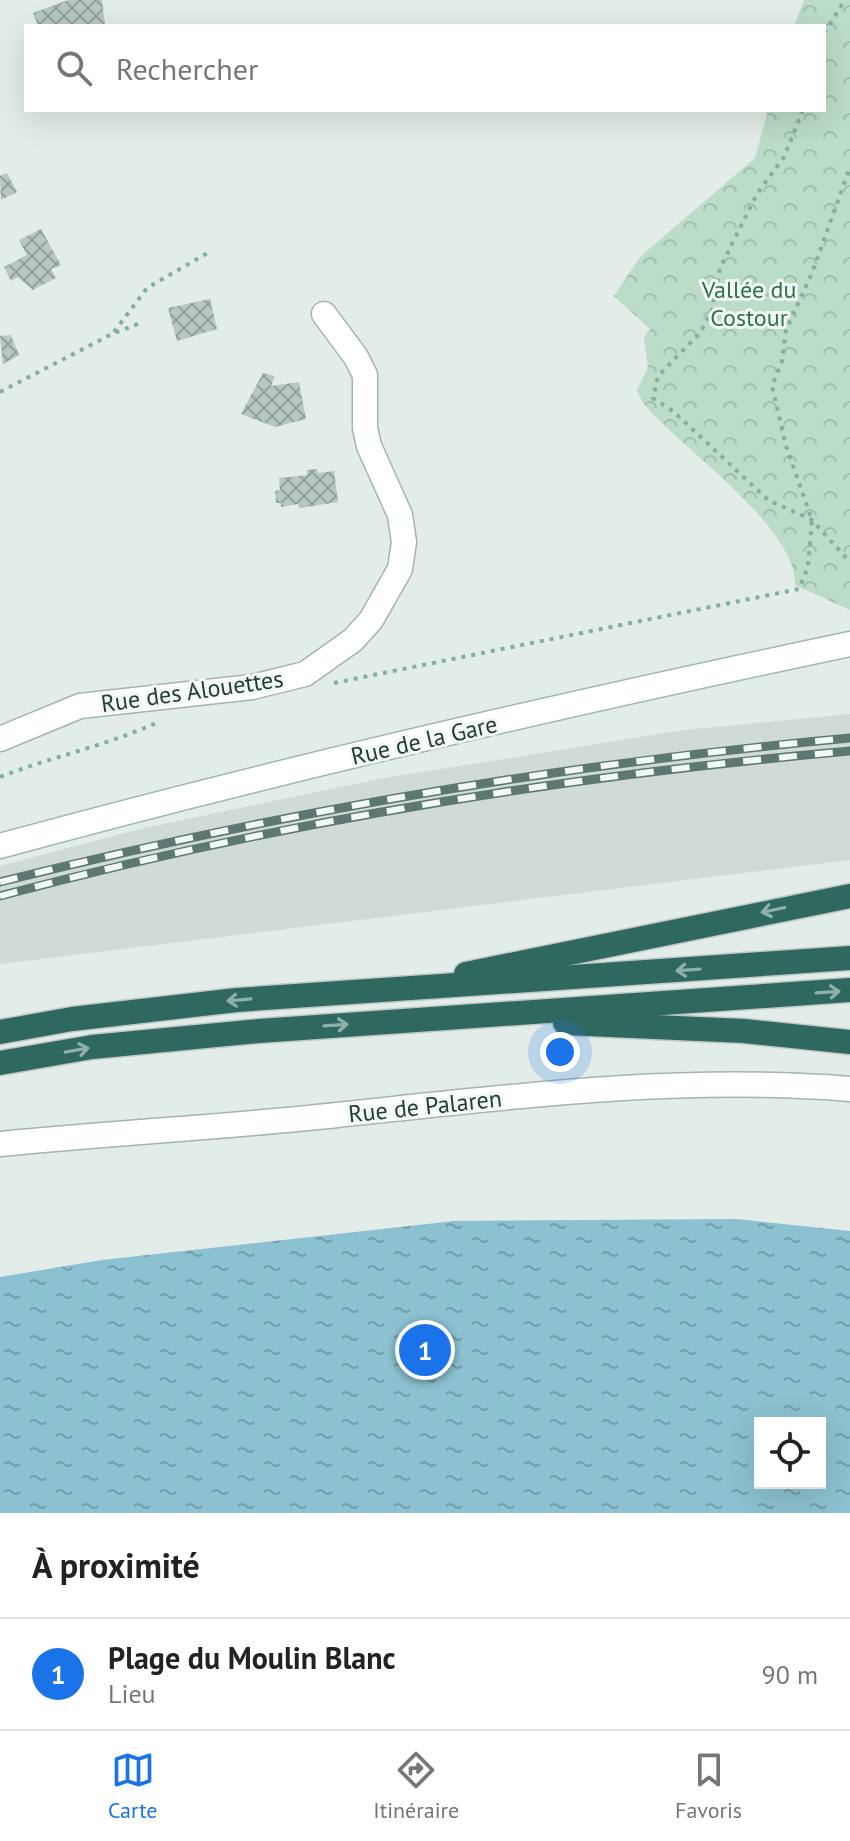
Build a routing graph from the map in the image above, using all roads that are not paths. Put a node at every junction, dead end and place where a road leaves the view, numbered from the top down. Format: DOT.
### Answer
graph roads {
  1 [pos="324,314"];
  2 [pos="850,644"];
  3 [pos="0,739"];
  4 [pos="0,846"];
  5 [pos="850,896"];
  6 [pos="850,958"];
  7 [pos="401,989"];
  8 [pos="850,990"];
  9 [pos="443,1018"];
  10 [pos="0,1032"];
  11 [pos="850,1042"];
  12 [pos="0,1063"];
  13 [pos="850,1089"];
  14 [pos="0,1144"];
  1 -- 3 [label="street, Rue des Alouettes"];
  2 -- 4 [label="street, Rue de la Gare"];
  5 -- 7 [label="highway, one-way"];
  6 -- 7 [label="highway, one-way"];
  7 -- 10 [label="highway, one-way"];
  9 -- 8 [label="highway, one-way"];
  9 -- 11 [label="highway"];
  12 -- 9 [label="highway, one-way"];
  13 -- 14 [label="street, Rue de Palaren"];
}
